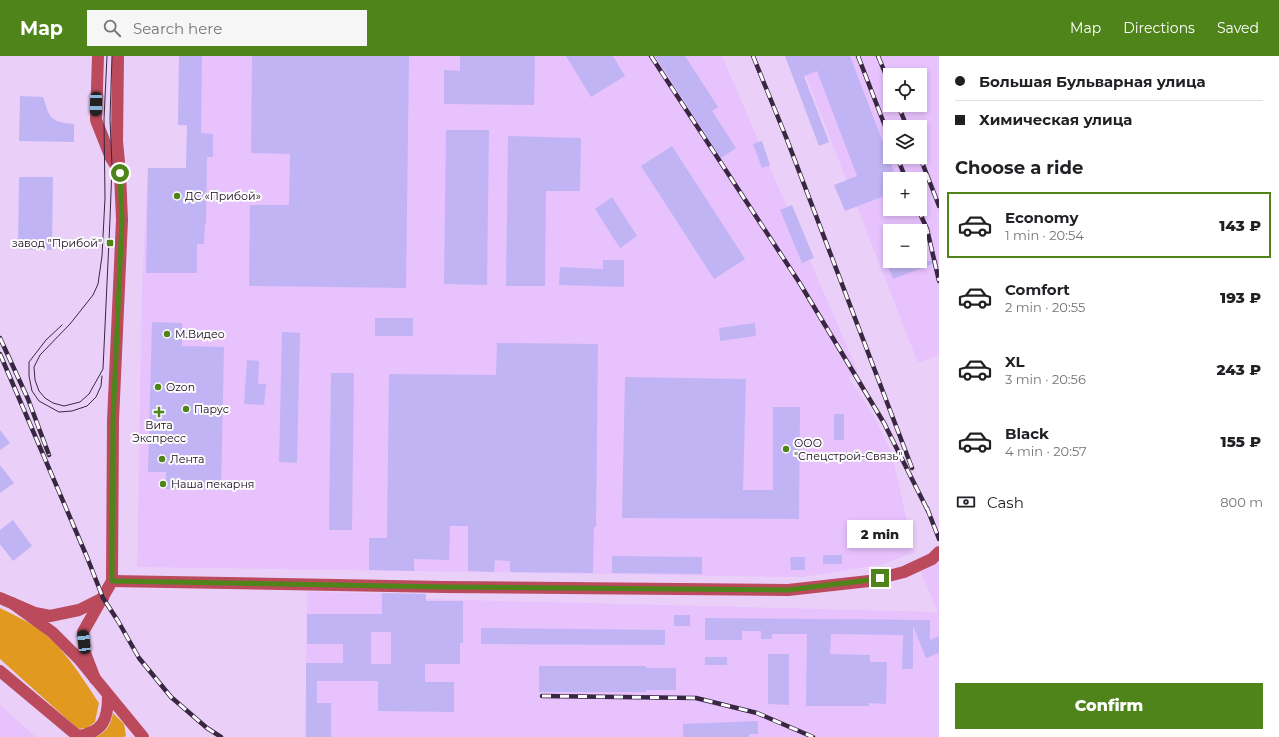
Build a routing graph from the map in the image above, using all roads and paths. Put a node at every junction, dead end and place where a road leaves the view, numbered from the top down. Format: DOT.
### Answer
graph roads {
  1 [pos="98,56"];
  2 [pos="118,56"];
  3 [pos="120,173"];
  4 [pos="939,552"];
  5 [pos="112,581"];
  6 [pos="0,598"];
  7 [pos="103,598"];
  8 [pos="12,603"];
  9 [pos="0,671"];
  10 [pos="94,679"];
  11 [pos="108,696"];
  12 [pos="78,736"];
  13 [pos="143,737"];
  1 -- 3 [label="main road"];
  2 -- 3 [label="main road"];
  3 -- 5 [label="main road"];
  4 -- 5 [label="main road"];
  5 -- 7 [label="main road"];
  6 -- 8 [label="main road"];
  7 -- 8 [label="main road"];
  7 -- 10 [label="main road"];
  8 -- 10 [label="main road"];
  9 -- 12 [label="main road"];
  10 -- 11 [label="main road"];
  11 -- 12 [label="main road"];
  11 -- 13 [label="main road"];
}
